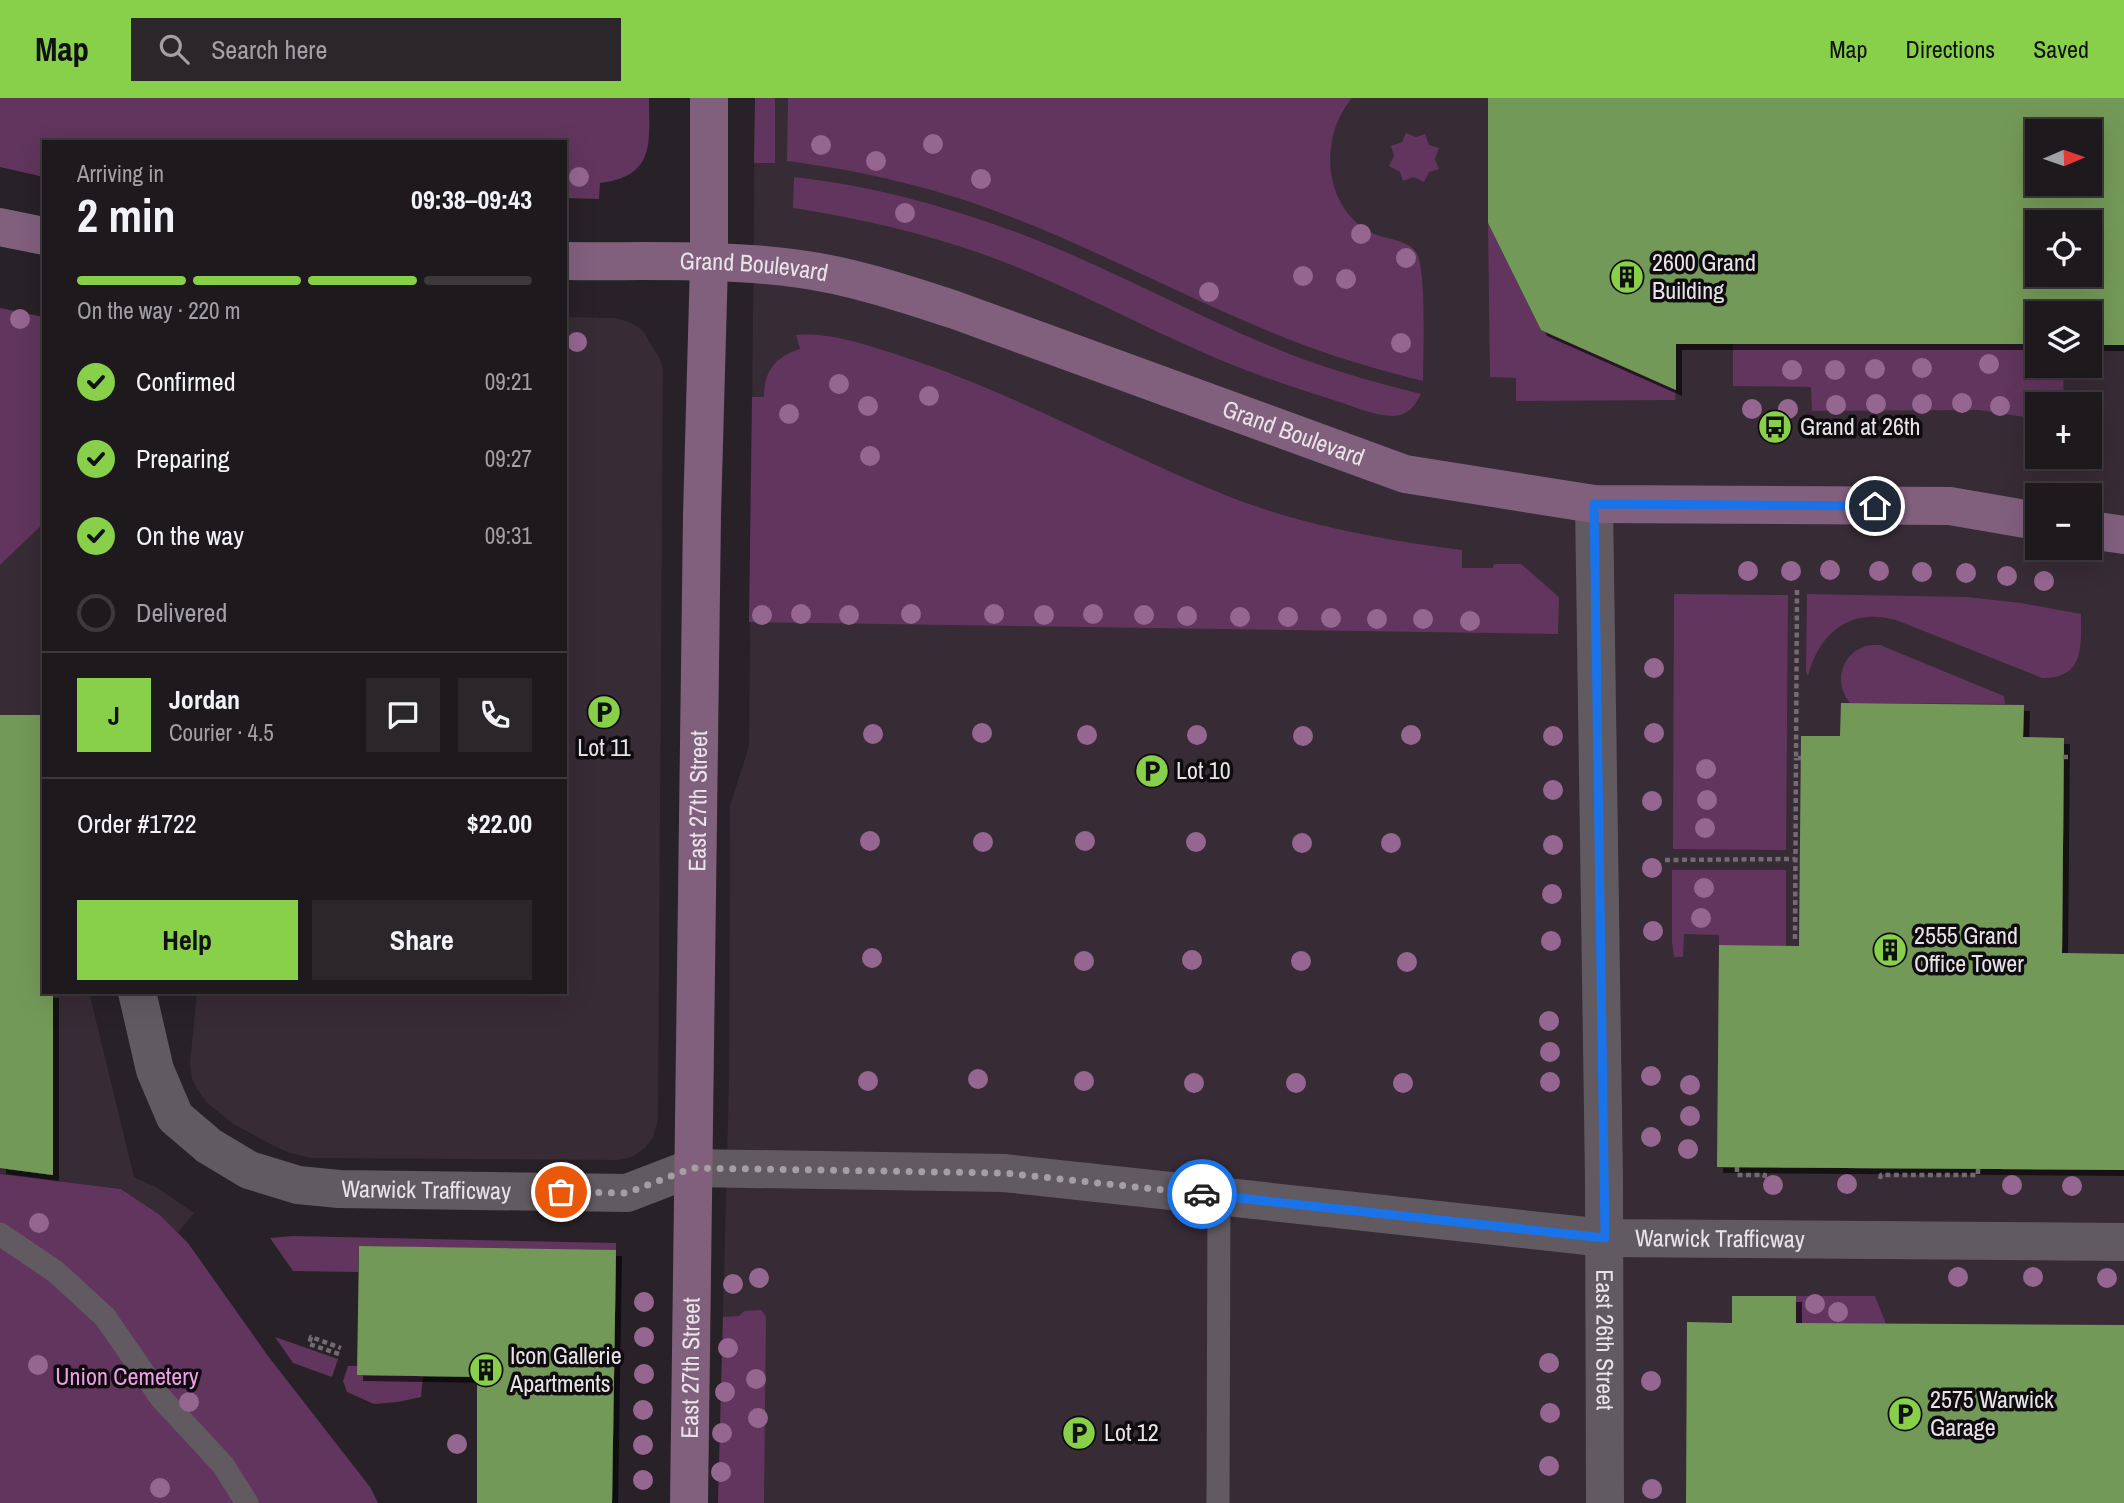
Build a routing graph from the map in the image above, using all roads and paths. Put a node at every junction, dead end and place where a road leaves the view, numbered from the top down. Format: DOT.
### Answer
graph roads {
  1 [pos="709,98"];
  2 [pos="0,227"];
  3 [pos="42,236"];
  4 [pos="567,261"];
  5 [pos="709,263"];
  6 [pos="1594,504"];
  7 [pos="2025,519"];
  8 [pos="2102,532"];
  9 [pos="2124,535"];
  10 [pos="1797,590"];
  11 [pos="2063,757"];
  12 [pos="2070,757"];
  13 [pos="1796,859"];
  14 [pos="1665,860"];
  15 [pos="1795,939"];
  16 [pos="137,994"];
  17 [pos="1737,1167"];
  18 [pos="692,1168"];
  19 [pos="1978,1169"];
  20 [pos="1764,1178"];
  21 [pos="1880,1179"];
  22 [pos="1219,1196"];
  23 [pos="0,1234"];
  24 [pos="1605,1238"];
  25 [pos="2124,1242"];
  26 [pos="341,1348"];
  27 [pos="340,1354"];
  28 [pos="247,1503"];
  29 [pos="689,1503"];
  30 [pos="1218,1503"];
  31 [pos="1605,1503"];
  1 -- 5 [label="main road, East 27th Street"];
  2 -- 3 [label="main road"];
  4 -- 5 [label="main road, Grand Boulevard"];
  5 -- 6 [label="main road, Grand Boulevard"];
  5 -- 18 [label="main road, East 27th Street"];
  6 -- 7 [label="main road, Grand Boulevard"];
  6 -- 24 [label="street, East 26th Street"];
  8 -- 9 [label="main road"];
  10 -- 13 [label="path"];
  11 -- 12 [label="path"];
  13 -- 14 [label="path"];
  13 -- 15 [label="path"];
  16 -- 18 [label="street, Warwick Trafficway"];
  17 -- 20 [label="path"];
  18 -- 22 [label="street, Warwick Trafficway"];
  18 -- 29 [label="main road, East 27th Street"];
  19 -- 21 [label="path"];
  22 -- 24 [label="street, Warwick Trafficway"];
  22 -- 30 [label="lane"];
  23 -- 28 [label="lane"];
  24 -- 25 [label="street, Warwick Trafficway"];
  24 -- 31 [label="street, East 26th Street"];
  26 -- 27 [label="path"];
}
